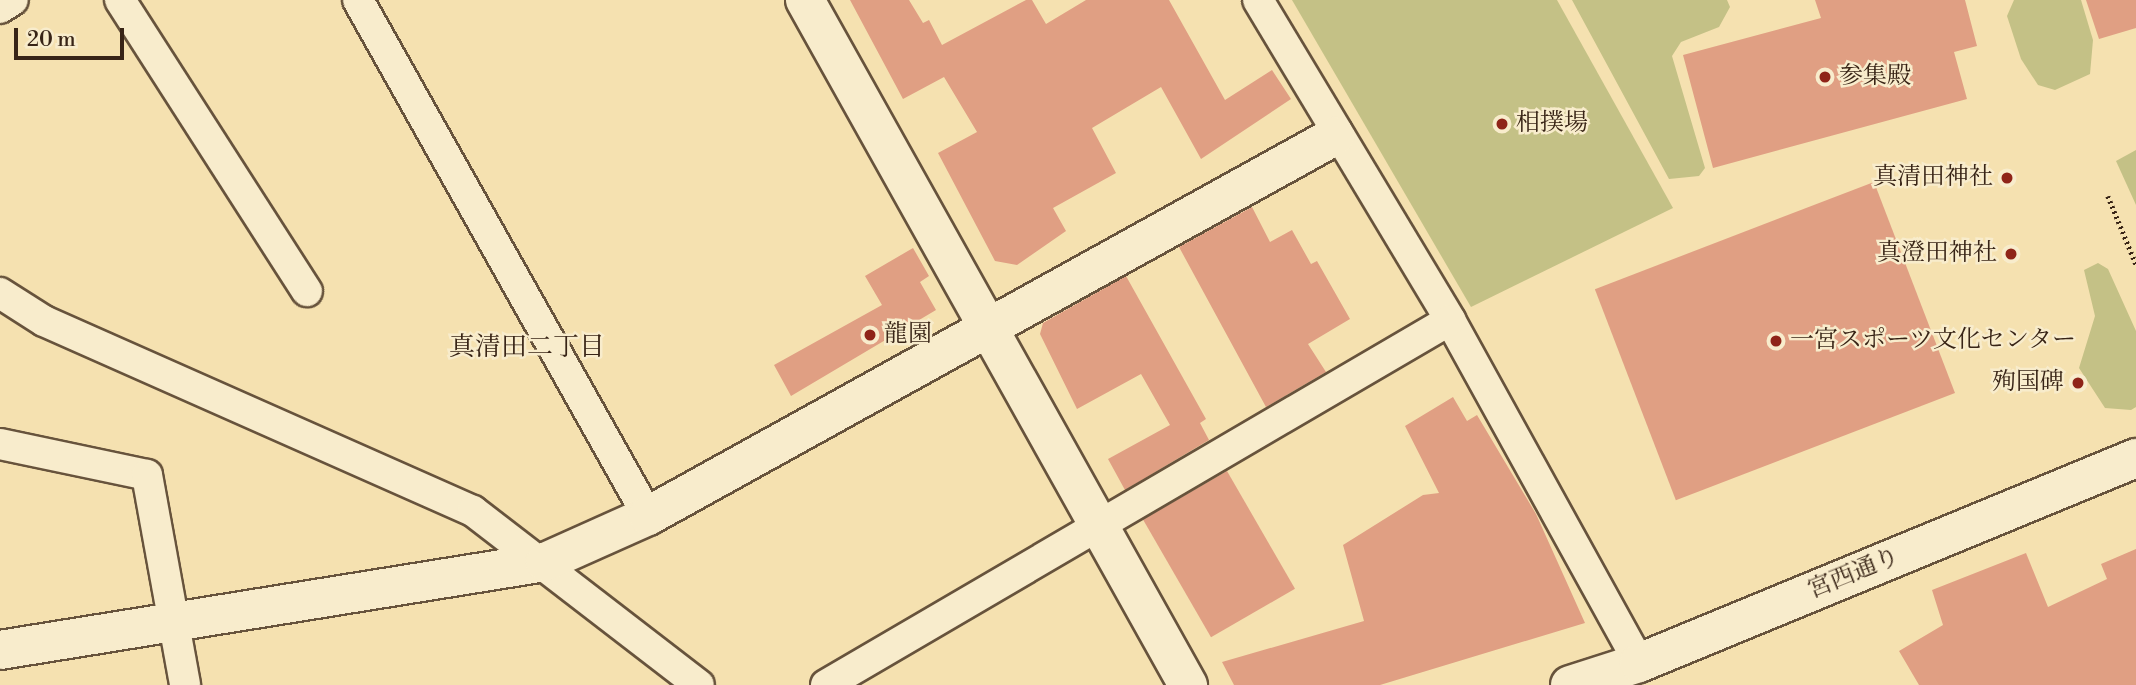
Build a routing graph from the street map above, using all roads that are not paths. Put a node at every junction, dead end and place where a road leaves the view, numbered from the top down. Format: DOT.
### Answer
graph roads {
  1 [pos="13,0"];
  2 [pos="120,0"];
  3 [pos="358,0"];
  4 [pos="805,0"];
  5 [pos="1258,0"];
  6 [pos="0,8"];
  7 [pos="1335,136"];
  8 [pos="307,291"];
  9 [pos="0,293"];
  10 [pos="1450,320"];
  11 [pos="989,326"];
  12 [pos="0,444"];
  13 [pos="2136,458"];
  14 [pos="648,516"];
  15 [pos="1100,526"];
  16 [pos="545,562"];
  17 [pos="175,625"];
  18 [pos="0,650"];
  19 [pos="1645,674"];
  20 [pos="185,685"];
  21 [pos="699,685"];
  22 [pos="826,685"];
  23 [pos="1188,685"];
  24 [pos="1570,685"];
  1 -- 6 [label="street"];
  2 -- 8 [label="street"];
  3 -- 14 [label="street"];
  4 -- 11 [label="street"];
  5 -- 7 [label="street"];
  7 -- 10 [label="street"];
  7 -- 11 [label="street"];
  9 -- 16 [label="street"];
  10 -- 15 [label="street"];
  10 -- 19 [label="street"];
  11 -- 14 [label="street"];
  11 -- 15 [label="street"];
  12 -- 17 [label="street"];
  13 -- 19 [label="street, 宮西通り"];
  14 -- 16 [label="street"];
  15 -- 22 [label="street"];
  15 -- 23 [label="street"];
  16 -- 17 [label="street"];
  16 -- 21 [label="street"];
  17 -- 18 [label="street"];
  17 -- 20 [label="street"];
  19 -- 24 [label="street, 宮西通り"];
}
